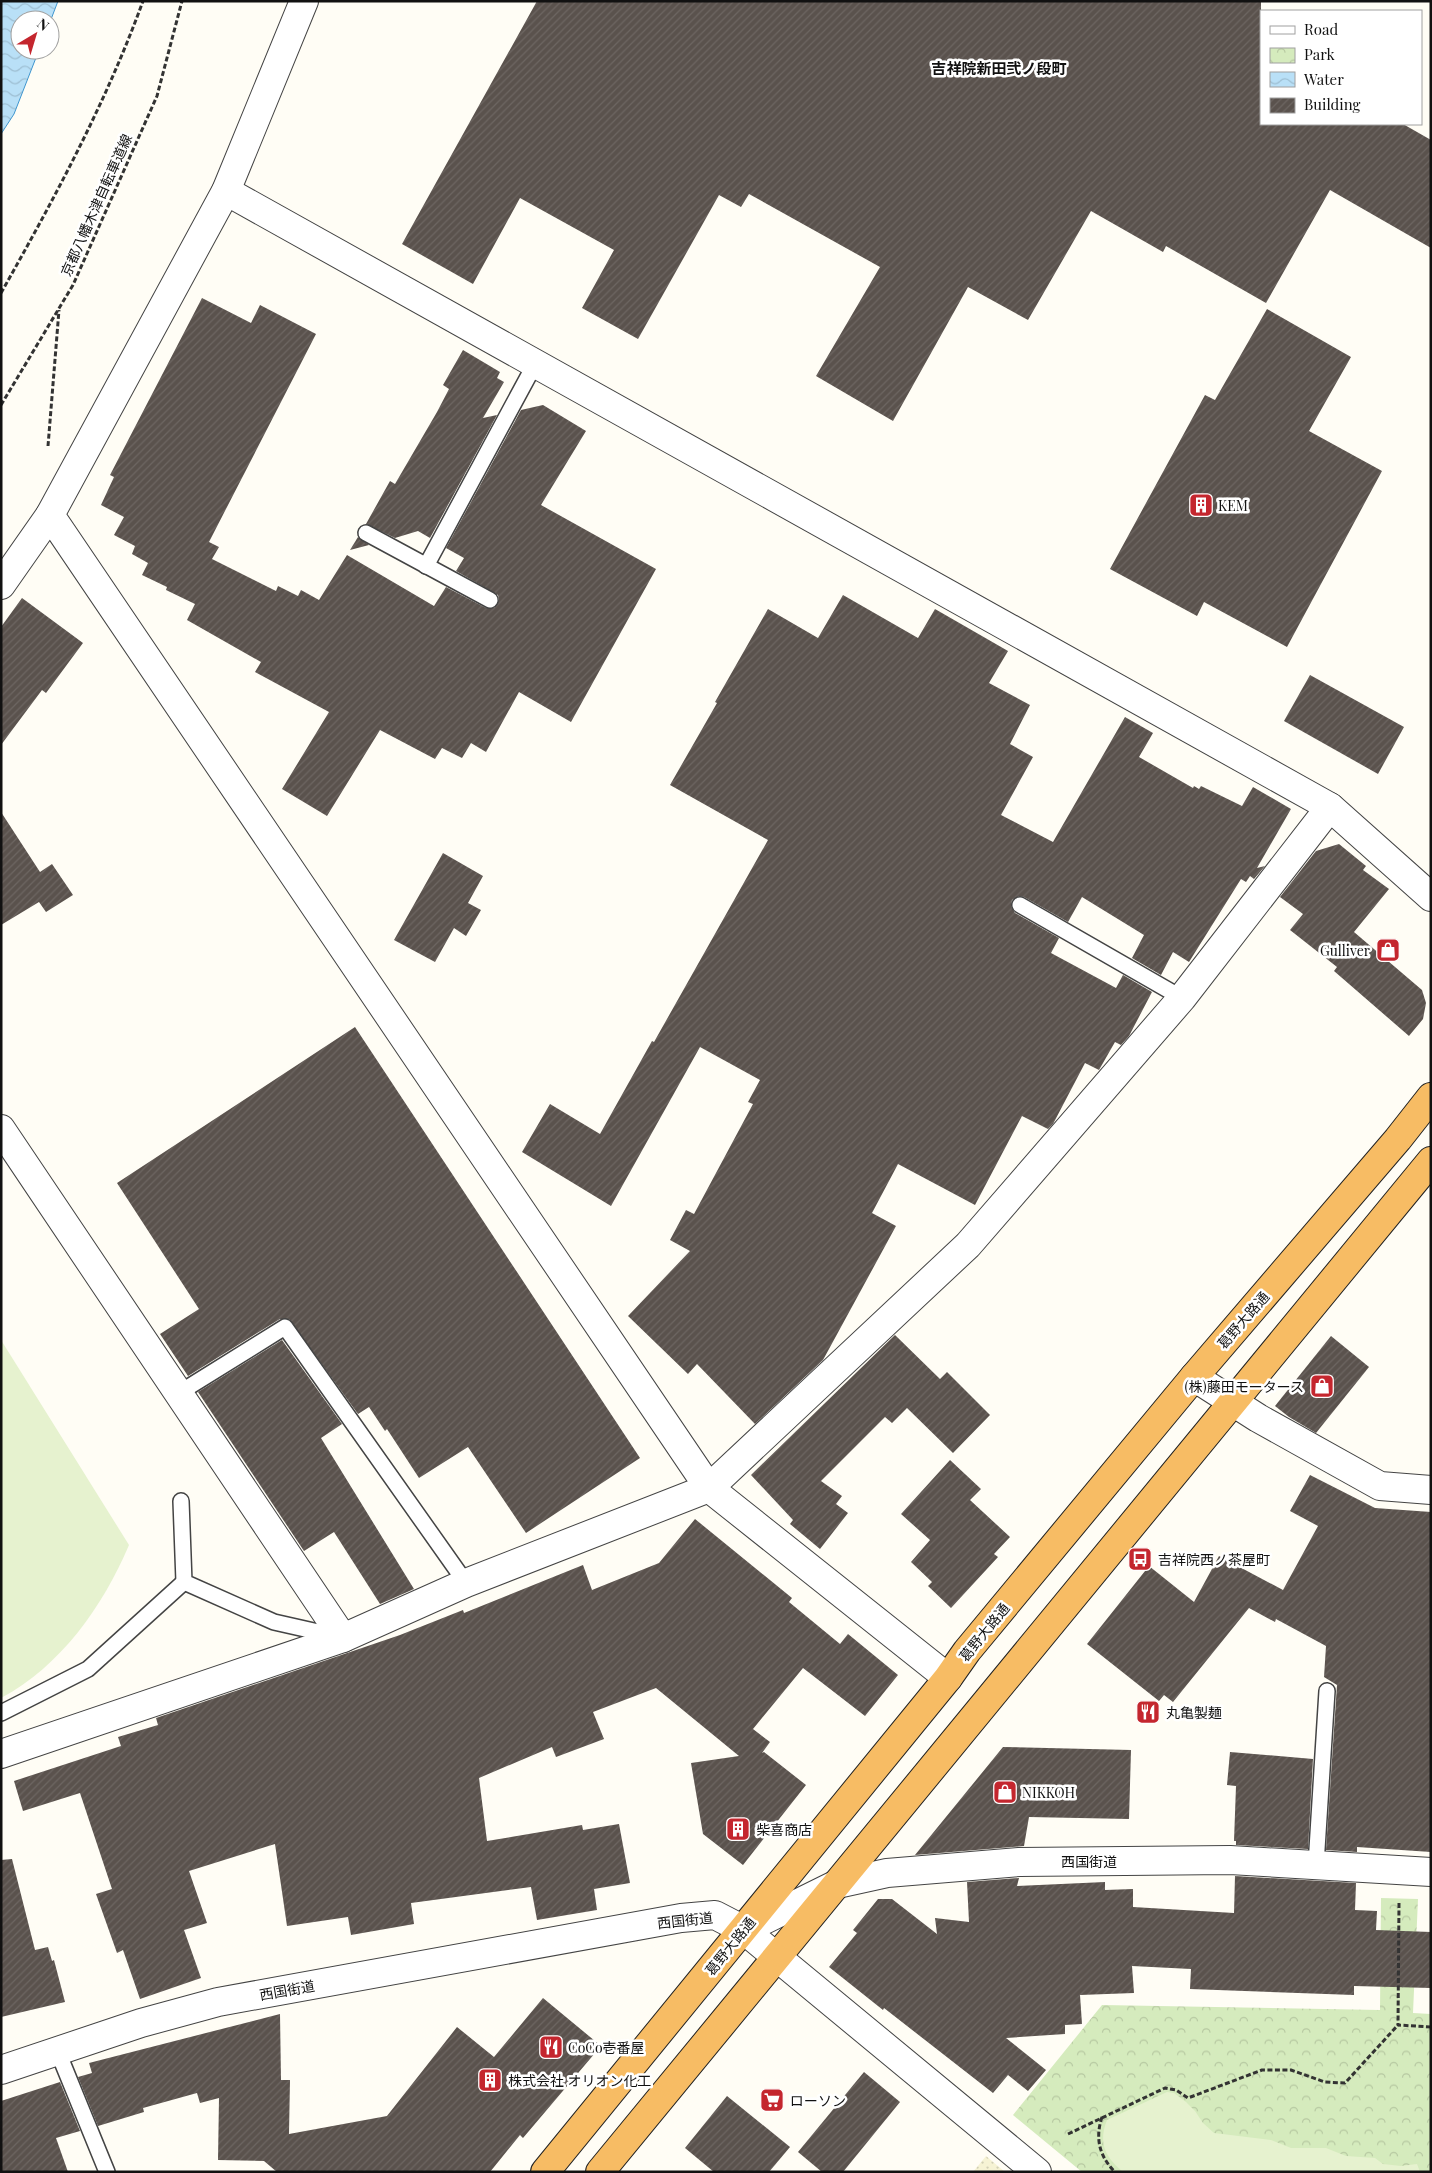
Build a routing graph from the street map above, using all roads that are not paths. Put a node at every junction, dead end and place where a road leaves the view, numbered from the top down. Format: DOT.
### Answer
graph roads {
  1 [pos="304,1"];
  2 [pos="226,191"];
  3 [pos="536,364"];
  4 [pos="50,515"];
  5 [pos="366,533"];
  6 [pos="426,566"];
  7 [pos="1,585"];
  8 [pos="490,600"];
  9 [pos="1330,807"];
  10 [pos="1431,896"];
  11 [pos="1020,905"];
  12 [pos="1182,998"];
  13 [pos="1431,1097"];
  14 [pos="1,1129"];
  15 [pos="1431,1161"];
  16 [pos="1194,1376"];
  17 [pos="179,1393"];
  18 [pos="1233,1402"];
  19 [pos="708,1488"];
  20 [pos="1431,1490"];
  21 [pos="181,1501"];
  22 [pos="184,1582"];
  23 [pos="466,1583"];
  24 [pos="343,1638"];
  25 [pos="948,1678"];
  26 [pos="1327,1691"];
  27 [pos="1,1713"];
  28 [pos="1,1754"];
  29 [pos="1316,1865"];
  30 [pos="1431,1872"];
  31 [pos="837,1884"];
  32 [pos="744,1930"];
  33 [pos="776,1957"];
  34 [pos="58,2052"];
  35 [pos="1,2070"];
  36 [pos="107,2172"];
  37 [pos="545,2172"];
  38 [pos="600,2172"];
  39 [pos="1036,2172"];
  1 -- 2 [label="street"];
  2 -- 3 [label="street"];
  2 -- 4 [label="street"];
  3 -- 6 [label="lane"];
  3 -- 9 [label="street"];
  4 -- 7 [label="street"];
  4 -- 19 [label="street"];
  5 -- 6 [label="lane"];
  6 -- 8 [label="lane"];
  9 -- 10 [label="street"];
  9 -- 12 [label="street"];
  11 -- 12 [label="lane"];
  12 -- 19 [label="street"];
  13 -- 16 [label="highway, 葛野大路通"];
  14 -- 17 [label="street"];
  15 -- 18 [label="highway"];
  16 -- 18 [label="street"];
  16 -- 25 [label="highway, 葛野大路通"];
  17 -- 23 [label="lane"];
  17 -- 24 [label="street"];
  18 -- 20 [label="street"];
  18 -- 31 [label="highway"];
  19 -- 23 [label="street"];
  19 -- 25 [label="street"];
  21 -- 22 [label="lane"];
  22 -- 24 [label="lane"];
  22 -- 27 [label="lane"];
  23 -- 24 [label="street"];
  24 -- 28 [label="street"];
  25 -- 32 [label="highway, 葛野大路通"];
  26 -- 29 [label="lane"];
  29 -- 30 [label="street, 西国街道"];
  29 -- 31 [label="street, 西国街道"];
  31 -- 32 [label="street, 西国街道"];
  31 -- 33 [label="highway"];
  32 -- 33 [label="street"];
  32 -- 34 [label="street, 西国街道"];
  32 -- 37 [label="highway, 葛野大路通"];
  33 -- 38 [label="highway"];
  33 -- 39 [label="street"];
  34 -- 35 [label="street, 西国街道"];
  34 -- 36 [label="lane"];
}
